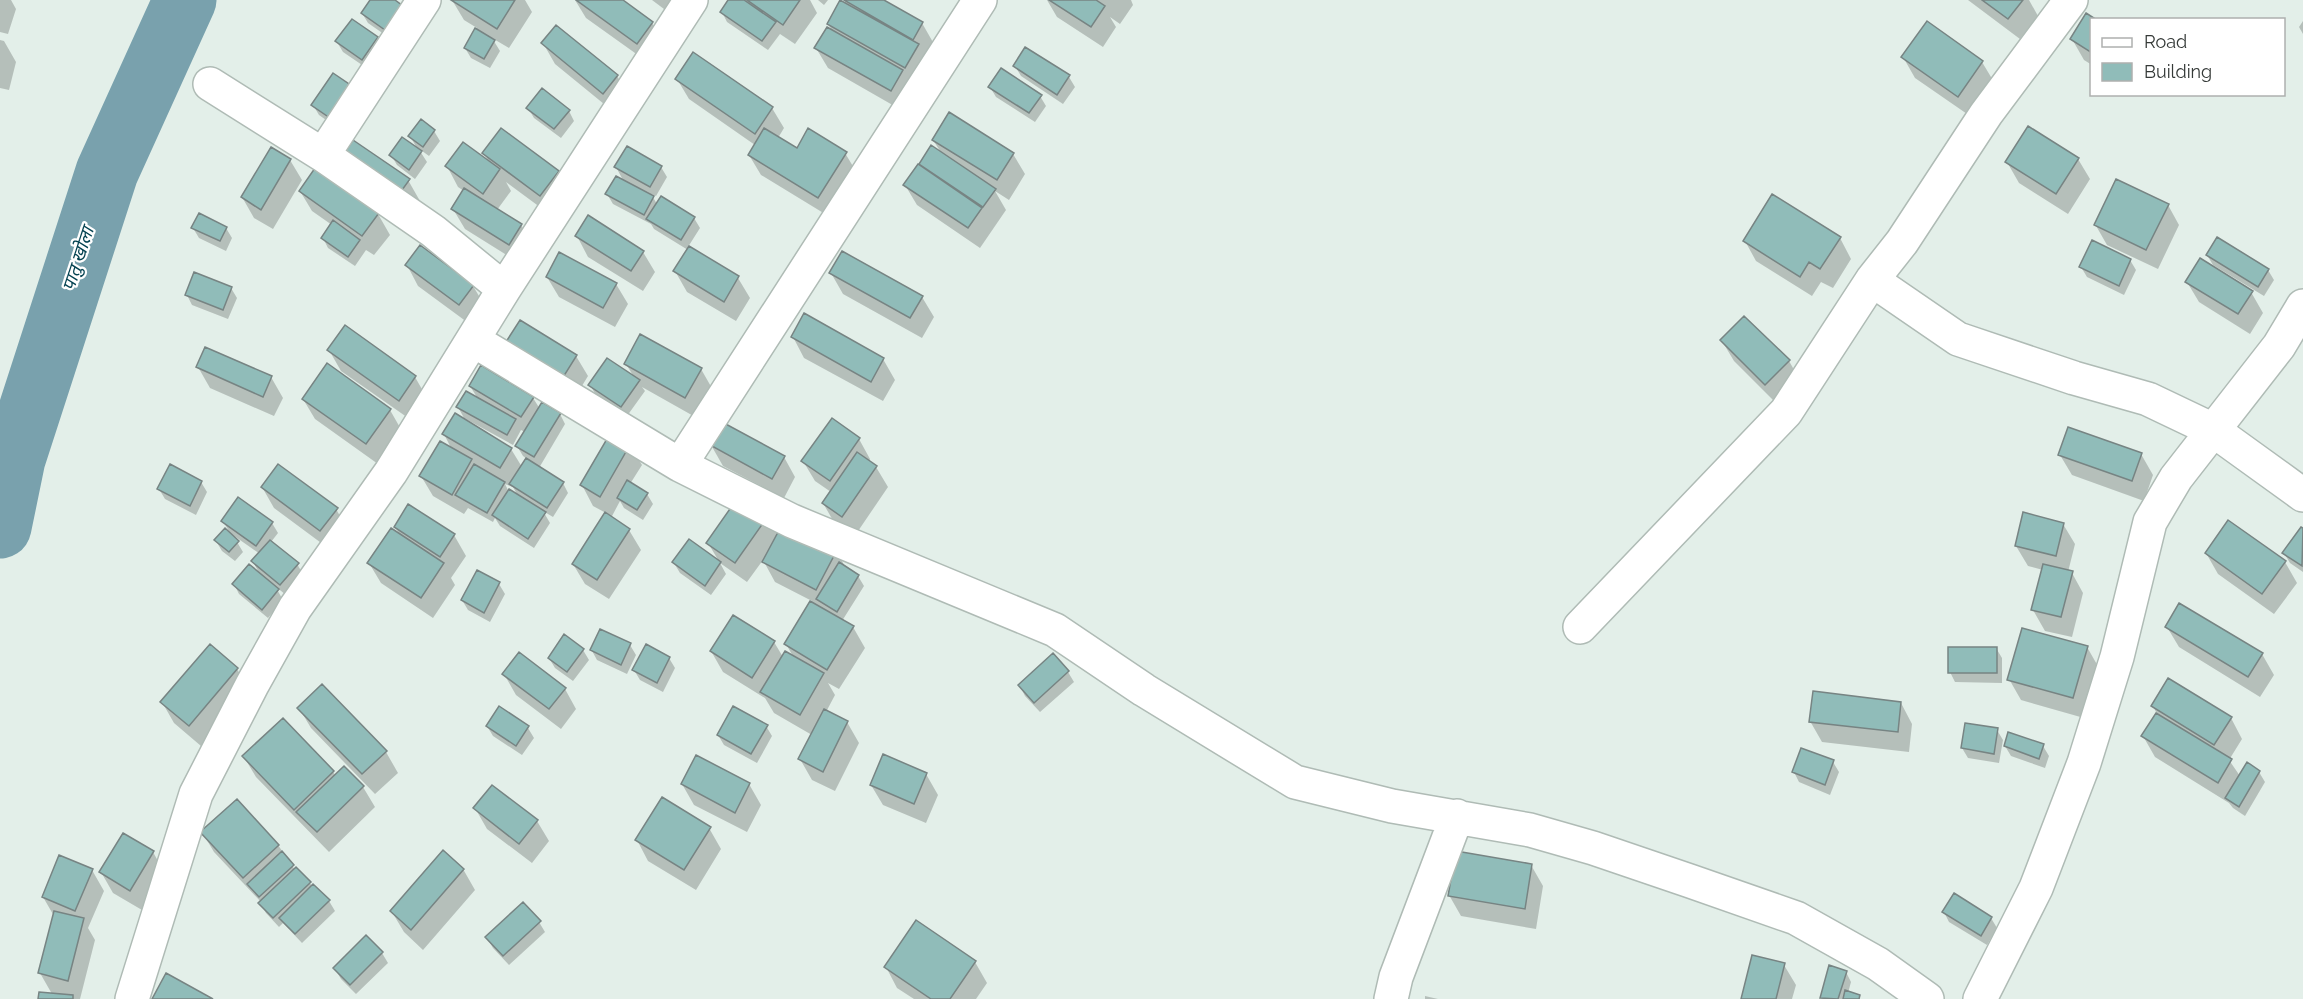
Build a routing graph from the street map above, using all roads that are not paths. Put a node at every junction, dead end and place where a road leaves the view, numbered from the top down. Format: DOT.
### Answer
graph roads {
  1 [pos="424,0"];
  2 [pos="691,0"];
  3 [pos="980,0"];
  4 [pos="2071,0"];
  5 [pos="210,84"];
  6 [pos="323,155"];
  7 [pos="1872,280"];
  8 [pos="504,289"];
  9 [pos="2303,306"];
  10 [pos="473,340"];
  11 [pos="2213,430"];
  12 [pos="680,465"];
  13 [pos="2303,495"];
  14 [pos="1580,627"];
  15 [pos="1456,816"];
  16 [pos="132,999"];
  17 [pos="1391,999"];
  18 [pos="1928,999"];
  19 [pos="1980,999"];
  1 -- 6 [label="street"];
  2 -- 8 [label="street"];
  3 -- 12 [label="street"];
  4 -- 7 [label="street"];
  5 -- 6 [label="street"];
  6 -- 8 [label="street"];
  7 -- 11 [label="street"];
  7 -- 14 [label="street"];
  8 -- 10 [label="street"];
  9 -- 11 [label="street"];
  10 -- 12 [label="street"];
  10 -- 16 [label="street"];
  11 -- 13 [label="street"];
  11 -- 19 [label="street"];
  12 -- 15 [label="street"];
  15 -- 17 [label="street"];
  15 -- 18 [label="street"];
}
